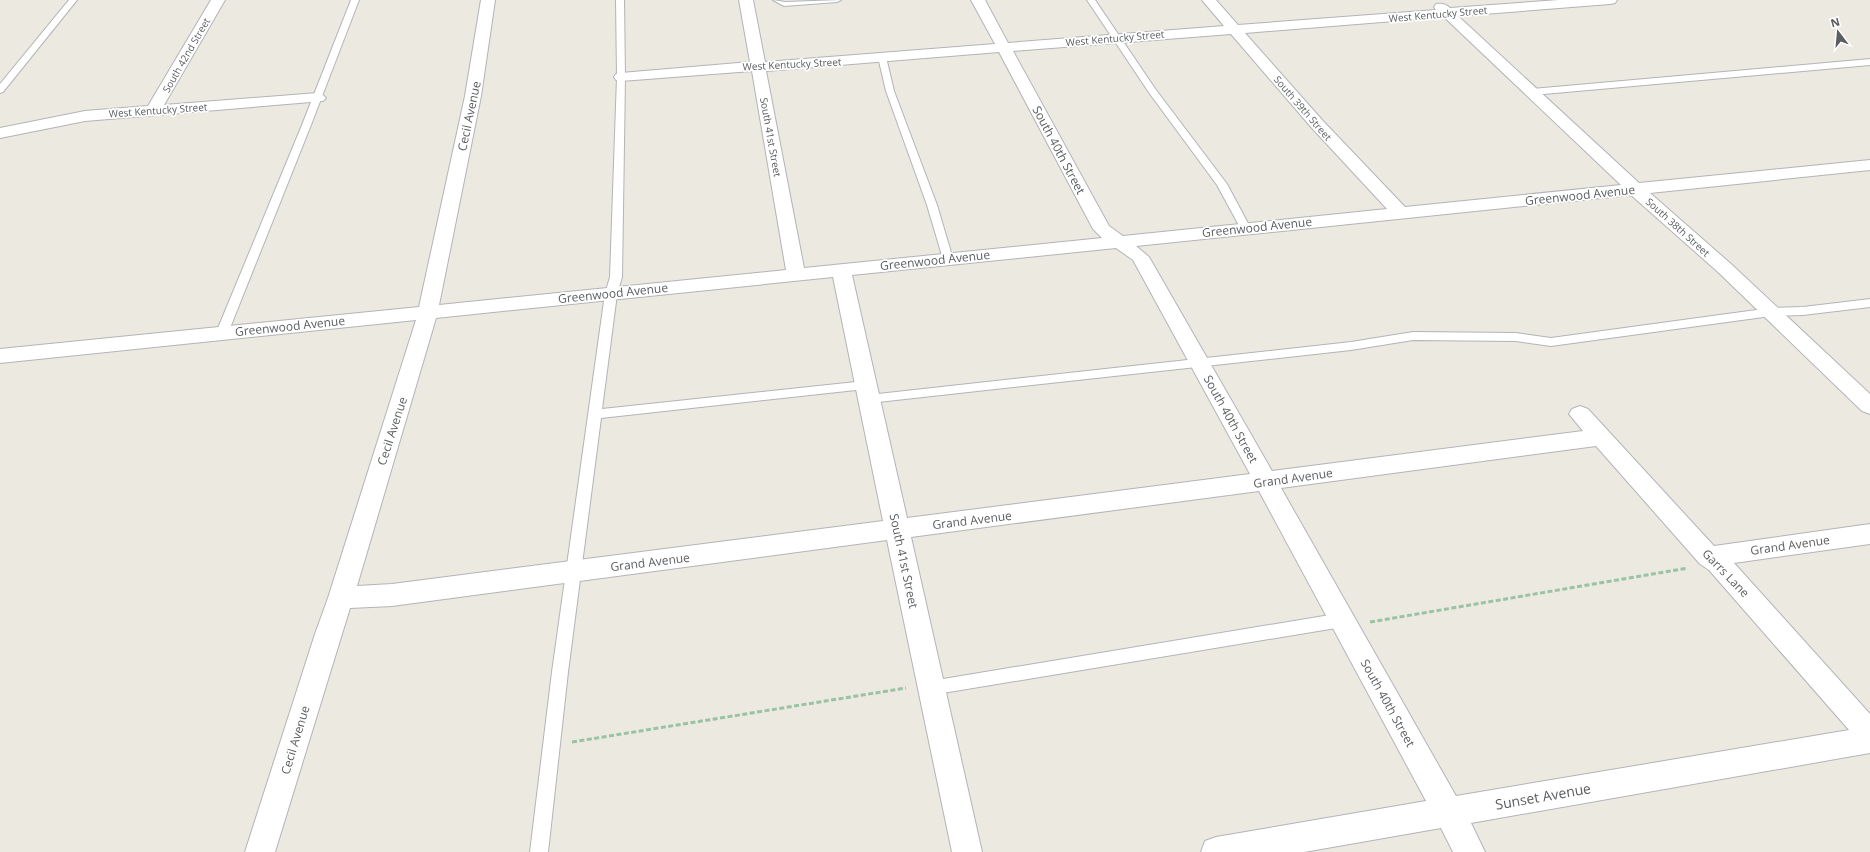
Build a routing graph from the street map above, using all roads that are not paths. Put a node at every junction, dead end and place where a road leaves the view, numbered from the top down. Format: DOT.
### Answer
graph roads {
  1 [pos="73,0"];
  2 [pos="218,0"];
  3 [pos="355,0"];
  4 [pos="488,0"];
  5 [pos="620,0"];
  6 [pos="746,0"];
  7 [pos="777,0"];
  8 [pos="837,0"];
  9 [pos="978,0"];
  10 [pos="1091,0"];
  11 [pos="1209,0"];
  12 [pos="1433,0"];
  13 [pos="1610,0"];
  14 [pos="1448,13"];
  15 [pos="1235,30"];
  16 [pos="1116,37"];
  17 [pos="1004,48"];
  18 [pos="882,58"];
  19 [pos="1870,62"];
  20 [pos="759,67"];
  21 [pos="621,77"];
  22 [pos="0,90"];
  23 [pos="1532,92"];
  24 [pos="318,98"];
  25 [pos="153,111"];
  26 [pos="0,134"];
  27 [pos="1870,165"];
  28 [pos="1635,189"];
  29 [pos="1401,213"];
  30 [pos="1246,228"];
  31 [pos="1120,242"];
  32 [pos="948,259"];
  33 [pos="841,270"];
  34 [pos="796,275"];
  35 [pos="611,294"];
  36 [pos="1870,303"];
  37 [pos="427,312"];
  38 [pos="1770,312"];
  39 [pos="222,333"];
  40 [pos="0,356"];
  41 [pos="1199,362"];
  42 [pos="867,392"];
  43 [pos="1867,401"];
  44 [pos="595,414"];
  45 [pos="1580,414"];
  46 [pos="1602,437"];
  47 [pos="1266,482"];
  48 [pos="897,530"];
  49 [pos="1870,534"];
  50 [pos="1714,560"];
  51 [pos="575,571"];
  52 [pos="341,598"];
  53 [pos="1344,623"];
  54 [pos="931,686"];
  55 [pos="1870,734"];
  56 [pos="1870,740"];
  57 [pos="1448,812"];
  58 [pos="260,852"];
  59 [pos="539,852"];
  60 [pos="967,852"];
  61 [pos="1216,852"];
  62 [pos="1470,852"];
  1 -- 22 [label="lane"];
  2 -- 25 [label="street, South 42nd Street"];
  3 -- 24 [label="lane"];
  4 -- 37 [label="street, Cecil Avenue"];
  5 -- 21 [label="lane"];
  6 -- 20 [label="street, South 41st Street"];
  7 -- 8 [label="lane"];
  9 -- 17 [label="street, South 40th Street"];
  10 -- 16 [label="lane"];
  11 -- 15 [label="street, South 39th Street"];
  12 -- 14 [label="street, South 38th Street"];
  13 -- 14 [label="street, West Kentucky Street"];
  14 -- 15 [label="street, West Kentucky Street"];
  14 -- 23 [label="street, South 38th Street"];
  15 -- 16 [label="street, West Kentucky Street"];
  15 -- 29 [label="street, South 39th Street"];
  16 -- 17 [label="street, West Kentucky Street"];
  16 -- 30 [label="lane"];
  17 -- 18 [label="street, West Kentucky Street"];
  17 -- 31 [label="street, South 40th Street"];
  18 -- 20 [label="street, West Kentucky Street"];
  18 -- 32 [label="lane"];
  19 -- 23 [label="lane"];
  20 -- 21 [label="street, West Kentucky Street"];
  20 -- 34 [label="street, South 41st Street"];
  21 -- 35 [label="lane"];
  23 -- 28 [label="street, South 38th Street"];
  24 -- 25 [label="street, West Kentucky Street"];
  24 -- 39 [label="lane"];
  25 -- 26 [label="street, West Kentucky Street"];
  27 -- 28 [label="street, Greenwood Avenue"];
  28 -- 29 [label="street, Greenwood Avenue"];
  28 -- 38 [label="street, South 38th Street"];
  29 -- 30 [label="street, Greenwood Avenue"];
  30 -- 31 [label="street, Greenwood Avenue"];
  31 -- 32 [label="street, Greenwood Avenue"];
  31 -- 41 [label="street, South 40th Street"];
  32 -- 33 [label="street, Greenwood Avenue"];
  33 -- 34 [label="street, Greenwood Avenue"];
  33 -- 42 [label="street, South 41st Street"];
  34 -- 35 [label="street, Greenwood Avenue"];
  35 -- 37 [label="street, Greenwood Avenue"];
  35 -- 44 [label="lane"];
  36 -- 38 [label="lane"];
  37 -- 39 [label="street, Greenwood Avenue"];
  37 -- 52 [label="street, Cecil Avenue"];
  38 -- 41 [label="lane"];
  38 -- 43 [label="street, South 38th Street"];
  39 -- 40 [label="street, Greenwood Avenue"];
  41 -- 42 [label="lane"];
  41 -- 47 [label="street, South 40th Street"];
  42 -- 44 [label="lane"];
  42 -- 48 [label="street, South 41st Street"];
  44 -- 51 [label="lane"];
  45 -- 46 [label="street, Garrs Lane"];
  46 -- 47 [label="street, Grand Avenue"];
  46 -- 50 [label="street, Garrs Lane"];
  47 -- 48 [label="street, Grand Avenue"];
  47 -- 53 [label="street, South 40th Street"];
  48 -- 51 [label="street, Grand Avenue"];
  48 -- 54 [label="street, South 41st Street"];
  49 -- 50 [label="street, Grand Avenue"];
  50 -- 55 [label="street, Garrs Lane"];
  51 -- 52 [label="street, Grand Avenue"];
  51 -- 59 [label="lane"];
  52 -- 58 [label="street, Cecil Avenue"];
  53 -- 54 [label="lane"];
  53 -- 57 [label="street, South 40th Street"];
  54 -- 60 [label="street, South 41st Street"];
  56 -- 57 [label="street, Sunset Avenue"];
  57 -- 61 [label="street, Sunset Avenue"];
  57 -- 62 [label="street, South 40th Street"];
}
